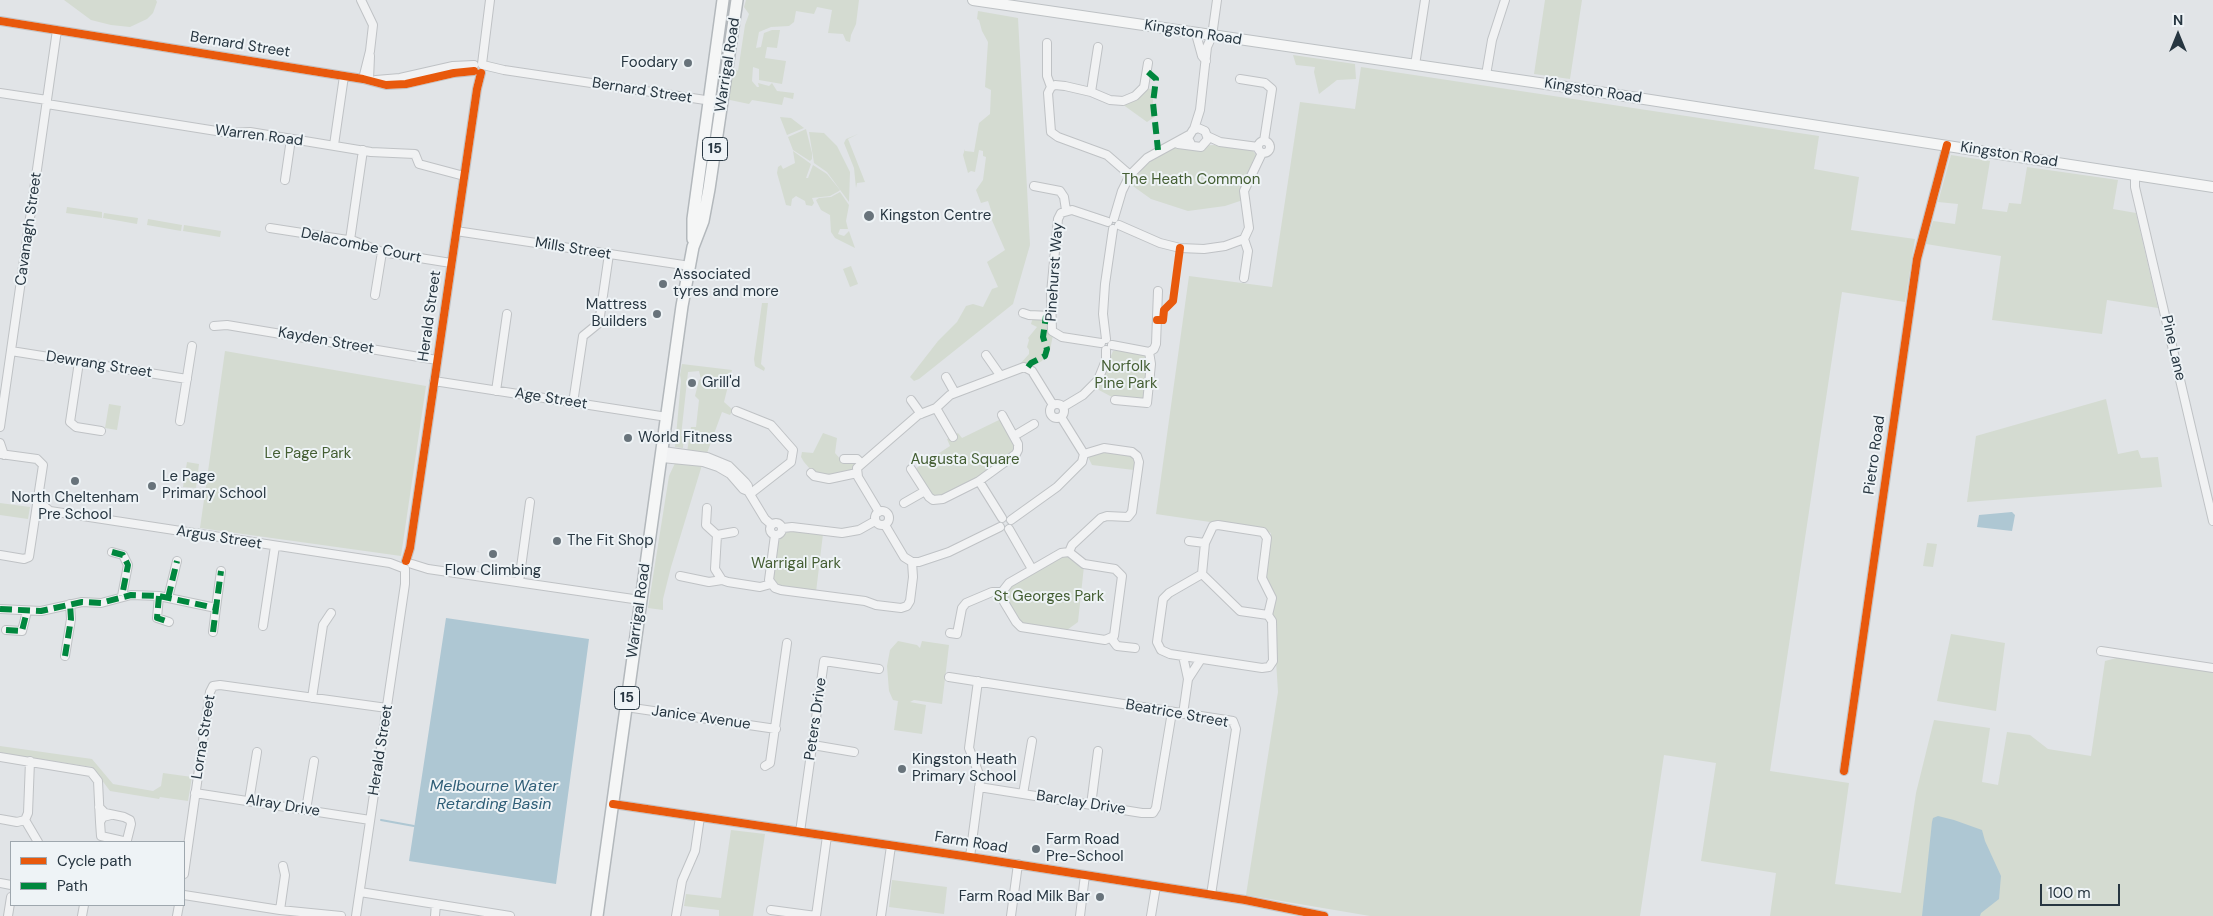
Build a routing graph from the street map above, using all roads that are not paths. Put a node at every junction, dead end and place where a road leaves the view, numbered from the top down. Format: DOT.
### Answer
graph roads {
  1 [pos="362,0"];
  2 [pos="490,0"];
  3 [pos="723,0"];
  4 [pos="737,0"];
  5 [pos="973,0"];
  6 [pos="1217,0"];
  7 [pos="1425,0"];
  8 [pos="1505,0"];
  9 [pos="999,2"];
  10 [pos="0,21"];
  11 [pos="57,30"];
  12 [pos="1196,34"];
  13 [pos="1212,36"];
  14 [pos="1047,43"];
  15 [pos="1098,46"];
  16 [pos="1206,61"];
  17 [pos="1148,63"];
  18 [pos="1415,65"];
  19 [pos="479,68"];
  20 [pos="1486,75"];
  21 [pos="344,76"];
  22 [pos="366,79"];
  23 [pos="1240,79"];
  24 [pos="1051,87"];
  25 [pos="1091,92"];
  26 [pos="0,93"];
  27 [pos="709,101"];
  28 [pos="47,102"];
  29 [pos="721,103"];
  30 [pos="1203,134"];
  31 [pos="1189,135"];
  32 [pos="291,138"];
  33 [pos="1191,144"];
  34 [pos="334,145"];
  35 [pos="1171,145"];
  36 [pos="1947,146"];
  37 [pos="1261,147"];
  38 [pos="363,150"];
  39 [pos="1130,175"];
  40 [pos="2135,175"];
  41 [pos="464,176"];
  42 [pos="285,180"];
  43 [pos="1034,186"];
  44 [pos="2213,187"];
  45 [pos="1066,210"];
  46 [pos="1111,220"];
  47 [pos="270,228"];
  48 [pos="1116,228"];
  49 [pos="456,231"];
  50 [pos="1244,239"];
  51 [pos="350,240"];
  52 [pos="693,247"];
  53 [pos="382,252"];
  54 [pos="609,254"];
  55 [pos="451,263"];
  56 [pos="690,266"];
  57 [pos="1244,278"];
  58 [pos="1158,291"];
  59 [pos="375,295"];
  60 [pos="1023,313"];
  61 [pos="507,314"];
  62 [pos="1051,316"];
  63 [pos="214,326"];
  64 [pos="1103,341"];
  65 [pos="192,346"];
  66 [pos="1109,348"];
  67 [pos="11,351"];
  68 [pos="1149,352"];
  69 [pos="986,355"];
  70 [pos="437,360"];
  71 [pos="79,362"];
  72 [pos="1000,376"];
  73 [pos="946,377"];
  74 [pos="187,379"];
  75 [pos="434,381"];
  76 [pos="496,391"];
  77 [pos="955,393"];
  78 [pos="911,400"];
  79 [pos="1115,400"];
  80 [pos="573,403"];
  81 [pos="1053,405"];
  82 [pos="1063,407"];
  83 [pos="936,408"];
  84 [pos="736,412"];
  85 [pos="921,414"];
  86 [pos="1002,415"];
  87 [pos="667,417"];
  88 [pos="1061,417"];
  89 [pos="180,420"];
  90 [pos="1034,424"];
  91 [pos="0,427"];
  92 [pos="101,431"];
  93 [pos="1014,436"];
  94 [pos="953,437"];
  95 [pos="0,443"];
  96 [pos="2,454"];
  97 [pos="1084,454"];
  98 [pos="662,455"];
  99 [pos="844,459"];
  100 [pos="861,463"];
  101 [pos="911,469"];
  102 [pos="811,473"];
  103 [pos="857,473"];
  104 [pos="979,482"];
  105 [pos="925,491"];
  106 [pos="749,493"];
  107 [pos="38,501"];
  108 [pos="530,502"];
  109 [pos="904,503"];
  110 [pos="707,508"];
  111 [pos="50,511"];
  112 [pos="879,512"];
  113 [pos="36,518"];
  114 [pos="1002,518"];
  115 [pos="1011,520"];
  116 [pos="875,521"];
  117 [pos="2213,521"];
  118 [pos="772,525"];
  119 [pos="885,525"];
  120 [pos="1000,527"];
  121 [pos="782,528"];
  122 [pos="1009,529"];
  123 [pos="734,532"];
  124 [pos="717,535"];
  125 [pos="775,535"];
  126 [pos="1189,541"];
  127 [pos="1205,544"];
  128 [pos="275,546"];
  129 [pos="112,552"];
  130 [pos="1069,552"];
  131 [pos="0,555"];
  132 [pos="177,561"];
  133 [pos="912,562"];
  134 [pos="408,566"];
  135 [pos="1032,569"];
  136 [pos="222,571"];
  137 [pos="1202,574"];
  138 [pos="680,576"];
  139 [pos="722,580"];
  140 [pos="519,582"];
  141 [pos="770,584"];
  142 [pos="1002,592"];
  143 [pos="122,596"];
  144 [pos="159,596"];
  145 [pos="168,598"];
  146 [pos="640,600"];
  147 [pos="70,604"];
  148 [pos="216,608"];
  149 [pos="0,609"];
  150 [pos="27,611"];
  151 [pos="332,613"];
  152 [pos="1268,615"];
  153 [pos="169,622"];
  154 [pos="263,626"];
  155 [pos="6,630"];
  156 [pos="213,632"];
  157 [pos="954,635"];
  158 [pos="1111,638"];
  159 [pos="787,643"];
  160 [pos="1135,648"];
  161 [pos="2101,651"];
  162 [pos="65,656"];
  163 [pos="1183,656"];
  164 [pos="1201,659"];
  165 [pos="2213,668"];
  166 [pos="879,669"];
  167 [pos="949,677"];
  168 [pos="1188,679"];
  169 [pos="978,681"];
  170 [pos="312,698"];
  171 [pos="626,707"];
  172 [pos="387,708"];
  173 [pos="1172,712"];
  174 [pos="1183,714"];
  175 [pos="776,729"];
  176 [pos="1032,741"];
  177 [pos="813,745"];
  178 [pos="1098,751"];
  179 [pos="257,752"];
  180 [pos="854,752"];
  181 [pos="0,757"];
  182 [pos="30,761"];
  183 [pos="314,761"];
  184 [pos="765,766"];
  185 [pos="1844,771"];
  186 [pos="980,788"];
  187 [pos="196,793"];
  188 [pos="1024,794"];
  189 [pos="249,801"];
  190 [pos="613,804"];
  191 [pos="1090,805"];
  192 [pos="99,807"];
  193 [pos="306,810"];
  194 [pos="111,815"];
  195 [pos="700,817"];
  196 [pos="0,819"];
  197 [pos="25,820"];
  198 [pos="370,820"];
  199 [pos="100,822"];
  200 [pos="800,832"];
  201 [pos="827,836"];
  202 [pos="37,841"];
  203 [pos="891,846"];
  204 [pos="970,857"];
  205 [pos="1018,864"];
  206 [pos="283,866"];
  207 [pos="185,867"];
  208 [pos="1085,875"];
  209 [pos="1156,886"];
  210 [pos="360,892"];
  211 [pos="185,895"];
  212 [pos="1211,895"];
  213 [pos="10,903"];
  214 [pos="436,904"];
  215 [pos="280,910"];
  216 [pos="771,910"];
  217 [pos="1282,912"];
  218 [pos="8,916"];
  219 [pos="342,916"];
  220 [pos="356,916"];
  221 [pos="435,916"];
  222 [pos="510,916"];
  223 [pos="597,916"];
  224 [pos="676,916"];
  225 [pos="816,916"];
  226 [pos="881,916"];
  227 [pos="1011,916"];
  228 [pos="1080,916"];
  229 [pos="1151,916"];
  230 [pos="1324,916"];
  1 -- 22 [label="street"];
  2 -- 19 [label="street, Herald Street"];
  3 -- 27 [label="highway, Warrigal Road / 15"];
  4 -- 29 [label="highway, Warrigal Road / 15"];
  5 -- 9 [label="main road, Kingston Road"];
  6 -- 13 [label="street"];
  7 -- 18 [label="street"];
  8 -- 20 [label="street"];
  9 -- 12 [label="main road, Kingston Road"];
  10 -- 11 [label="street, Bernard Street"];
  11 -- 21 [label="street, Bernard Street"];
  11 -- 28 [label="street, Cavanagh Street"];
  12 -- 13 [label="main road, Kingston Road"];
  12 -- 16 [label="street"];
  13 -- 16 [label="street"];
  13 -- 18 [label="main road, Kingston Road"];
  14 -- 24 [label="street"];
  15 -- 25 [label="street"];
  16 -- 30 [label="street"];
  17 -- 25 [label="street"];
  18 -- 20 [label="main road, Kingston Road"];
  19 -- 22 [label="street, Bernard Street"];
  19 -- 27 [label="street, Bernard Street"];
  19 -- 41 [label="street, Herald Street"];
  20 -- 36 [label="main road, Kingston Road"];
  21 -- 22 [label="street, Bernard Street"];
  21 -- 34 [label="street"];
  23 -- 37 [label="street"];
  24 -- 25 [label="street"];
  24 -- 39 [label="street"];
  26 -- 28 [label="street, Warren Road"];
  27 -- 29 [label="street, Bernard Street"];
  27 -- 52 [label="highway, Warrigal Road / 15"];
  28 -- 32 [label="street, Warren Road"];
  28 -- 67 [label="street, Cavanagh Street"];
  29 -- 52 [label="highway, Warrigal Road / 15"];
  30 -- 31 [label="street"];
  30 -- 33 [label="street"];
  30 -- 37 [label="street"];
  31 -- 33 [label="street"];
  31 -- 35 [label="street"];
  32 -- 34 [label="street, Warren Road"];
  32 -- 42 [label="street"];
  33 -- 35 [label="street"];
  34 -- 38 [label="street, Warren Road"];
  35 -- 39 [label="street"];
  36 -- 40 [label="main road, Kingston Road"];
  36 -- 185 [label="street, Pietro Road"];
  37 -- 50 [label="street"];
  38 -- 41 [label="street, Warren Road"];
  38 -- 51 [label="street"];
  39 -- 46 [label="street"];
  40 -- 44 [label="main road, Kingston Road"];
  40 -- 117 [label="street, Pine Lane"];
  41 -- 49 [label="street, Herald Street"];
  43 -- 45 [label="street"];
  45 -- 46 [label="street, Pinehurst Way"];
  45 -- 62 [label="street, Pinehurst Way"];
  46 -- 48 [label="street"];
  47 -- 51 [label="street, Delacombe Court"];
  48 -- 50 [label="street"];
  48 -- 64 [label="street"];
  49 -- 54 [label="street, Mills Street"];
  49 -- 55 [label="street, Herald Street"];
  50 -- 57 [label="street"];
  51 -- 53 [label="street, Delacombe Court"];
  52 -- 56 [label="highway, Warrigal Road / 15"];
  53 -- 55 [label="street, Delacombe Court"];
  53 -- 59 [label="street"];
  54 -- 56 [label="street, Mills Street"];
  54 -- 80 [label="street"];
  55 -- 70 [label="street, Herald Street"];
  56 -- 87 [label="highway, Warrigal Road / 15"];
  58 -- 68 [label="street"];
  60 -- 62 [label="street"];
  61 -- 76 [label="street"];
  62 -- 64 [label="street, Pinehurst Way"];
  63 -- 70 [label="street, Kayden Street"];
  64 -- 66 [label="street"];
  65 -- 74 [label="street"];
  66 -- 68 [label="street"];
  66 -- 82 [label="street"];
  67 -- 71 [label="street, Dewrang Street"];
  67 -- 91 [label="street, Cavanagh Street"];
  68 -- 79 [label="street"];
  69 -- 72 [label="street"];
  70 -- 75 [label="street, Herald Street"];
  71 -- 74 [label="street, Dewrang Street"];
  71 -- 92 [label="street"];
  72 -- 77 [label="street"];
  72 -- 81 [label="street"];
  73 -- 77 [label="street"];
  74 -- 89 [label="street"];
  75 -- 76 [label="street, Age Street"];
  75 -- 134 [label="street, Herald Street"];
  76 -- 80 [label="street, Age Street"];
  77 -- 83 [label="street"];
  78 -- 85 [label="street"];
  80 -- 87 [label="street, Age Street"];
  81 -- 82 [label="street"];
  81 -- 88 [label="street"];
  82 -- 88 [label="street"];
  83 -- 85 [label="street"];
  83 -- 94 [label="street"];
  84 -- 106 [label="street"];
  85 -- 100 [label="street"];
  86 -- 93 [label="street"];
  87 -- 98 [label="highway, Warrigal Road / 15"];
  88 -- 97 [label="street"];
  90 -- 93 [label="street"];
  93 -- 104 [label="street"];
  95 -- 96 [label="street"];
  96 -- 107 [label="street"];
  97 -- 115 [label="street"];
  97 -- 130 [label="street"];
  98 -- 106 [label="street"];
  98 -- 146 [label="highway, Warrigal Road / 15"];
  99 -- 100 [label="street"];
  100 -- 103 [label="street"];
  101 -- 105 [label="street"];
  102 -- 103 [label="street"];
  103 -- 112 [label="street"];
  104 -- 105 [label="street"];
  104 -- 114 [label="street"];
  105 -- 109 [label="street"];
  106 -- 118 [label="street"];
  107 -- 111 [label="street"];
  107 -- 113 [label="street"];
  108 -- 140 [label="street"];
  110 -- 124 [label="street"];
  111 -- 113 [label="street"];
  111 -- 128 [label="street, Argus Street"];
  112 -- 116 [label="street"];
  112 -- 119 [label="street"];
  113 -- 131 [label="street"];
  114 -- 115 [label="street"];
  114 -- 120 [label="street"];
  115 -- 122 [label="street"];
  116 -- 119 [label="street"];
  116 -- 121 [label="street"];
  118 -- 121 [label="street"];
  118 -- 125 [label="street"];
  119 -- 133 [label="street"];
  120 -- 122 [label="street"];
  120 -- 133 [label="street"];
  121 -- 125 [label="street"];
  122 -- 135 [label="street"];
  123 -- 124 [label="street"];
  124 -- 139 [label="street"];
  125 -- 141 [label="street"];
  126 -- 127 [label="street"];
  127 -- 137 [label="street"];
  127 -- 152 [label="street"];
  128 -- 134 [label="street, Argus Street"];
  128 -- 154 [label="street"];
  129 -- 143 [label="street"];
  130 -- 135 [label="street"];
  130 -- 158 [label="street"];
  132 -- 145 [label="street"];
  133 -- 141 [label="street"];
  134 -- 140 [label="street, Argus Street"];
  134 -- 172 [label="street, Herald Street"];
  135 -- 142 [label="street"];
  136 -- 148 [label="street"];
  137 -- 152 [label="street"];
  137 -- 163 [label="street"];
  138 -- 139 [label="street"];
  139 -- 141 [label="street"];
  140 -- 146 [label="street, Argus Street"];
  142 -- 157 [label="street"];
  142 -- 158 [label="street"];
  143 -- 144 [label="street"];
  143 -- 147 [label="street"];
  144 -- 145 [label="street"];
  144 -- 153 [label="street"];
  145 -- 148 [label="street"];
  146 -- 171 [label="highway, Warrigal Road / 15"];
  147 -- 150 [label="street"];
  147 -- 162 [label="street"];
  148 -- 156 [label="street"];
  149 -- 150 [label="street"];
  150 -- 155 [label="street"];
  151 -- 170 [label="street"];
  152 -- 164 [label="street"];
  158 -- 160 [label="street"];
  159 -- 175 [label="street"];
  161 -- 165 [label="street"];
  163 -- 164 [label="street"];
  163 -- 168 [label="street"];
  164 -- 168 [label="street"];
  166 -- 177 [label="street, Peters Drive"];
  167 -- 169 [label="street, Beatrice Street"];
  168 -- 174 [label="street"];
  169 -- 173 [label="street, Beatrice Street"];
  169 -- 186 [label="street"];
  170 -- 172 [label="street, Lorna Street"];
  170 -- 187 [label="street, Lorna Street"];
  171 -- 175 [label="street, Janice Avenue"];
  171 -- 190 [label="highway, Warrigal Road / 15"];
  172 -- 198 [label="street, Herald Street"];
  173 -- 174 [label="street, Beatrice Street"];
  173 -- 191 [label="street, Barclay Drive"];
  174 -- 212 [label="street, Beatrice Street"];
  175 -- 184 [label="street"];
  176 -- 188 [label="street"];
  177 -- 180 [label="street"];
  177 -- 200 [label="street, Peters Drive"];
  178 -- 191 [label="street"];
  179 -- 189 [label="street"];
  181 -- 182 [label="street"];
  182 -- 192 [label="street"];
  182 -- 197 [label="street"];
  183 -- 193 [label="street"];
  186 -- 188 [label="street, Barclay Drive"];
  186 -- 204 [label="street"];
  187 -- 189 [label="street, Alray Drive"];
  187 -- 207 [label="street, Lorna Street"];
  188 -- 191 [label="street, Barclay Drive"];
  189 -- 193 [label="street, Alray Drive"];
  190 -- 195 [label="street, Farm Road"];
  190 -- 223 [label="highway, Warrigal Road / 15"];
  192 -- 194 [label="street"];
  192 -- 199 [label="street"];
  193 -- 198 [label="street, Alray Drive"];
  194 -- 199 [label="street"];
  194 -- 199 [label="street"];
  195 -- 200 [label="street, Farm Road"];
  195 -- 224 [label="street"];
  196 -- 197 [label="street"];
  197 -- 202 [label="street"];
  198 -- 210 [label="street, Herald Street"];
  200 -- 201 [label="street, Farm Road"];
  201 -- 203 [label="street, Farm Road"];
  201 -- 225 [label="street"];
  203 -- 204 [label="street, Farm Road"];
  203 -- 226 [label="street"];
  204 -- 205 [label="street, Farm Road"];
  205 -- 208 [label="street, Farm Road"];
  205 -- 227 [label="street"];
  206 -- 215 [label="street"];
  208 -- 209 [label="street, Farm Road"];
  208 -- 228 [label="street"];
  209 -- 212 [label="street, Farm Road"];
  209 -- 229 [label="street"];
  210 -- 214 [label="street"];
  210 -- 220 [label="street, Herald Street"];
  211 -- 215 [label="street"];
  212 -- 217 [label="street, Farm Road"];
  213 -- 218 [label="street"];
  214 -- 221 [label="street"];
  214 -- 222 [label="street"];
  215 -- 219 [label="street"];
  216 -- 225 [label="street"];
  217 -- 230 [label="street, Farm Road"];
}
